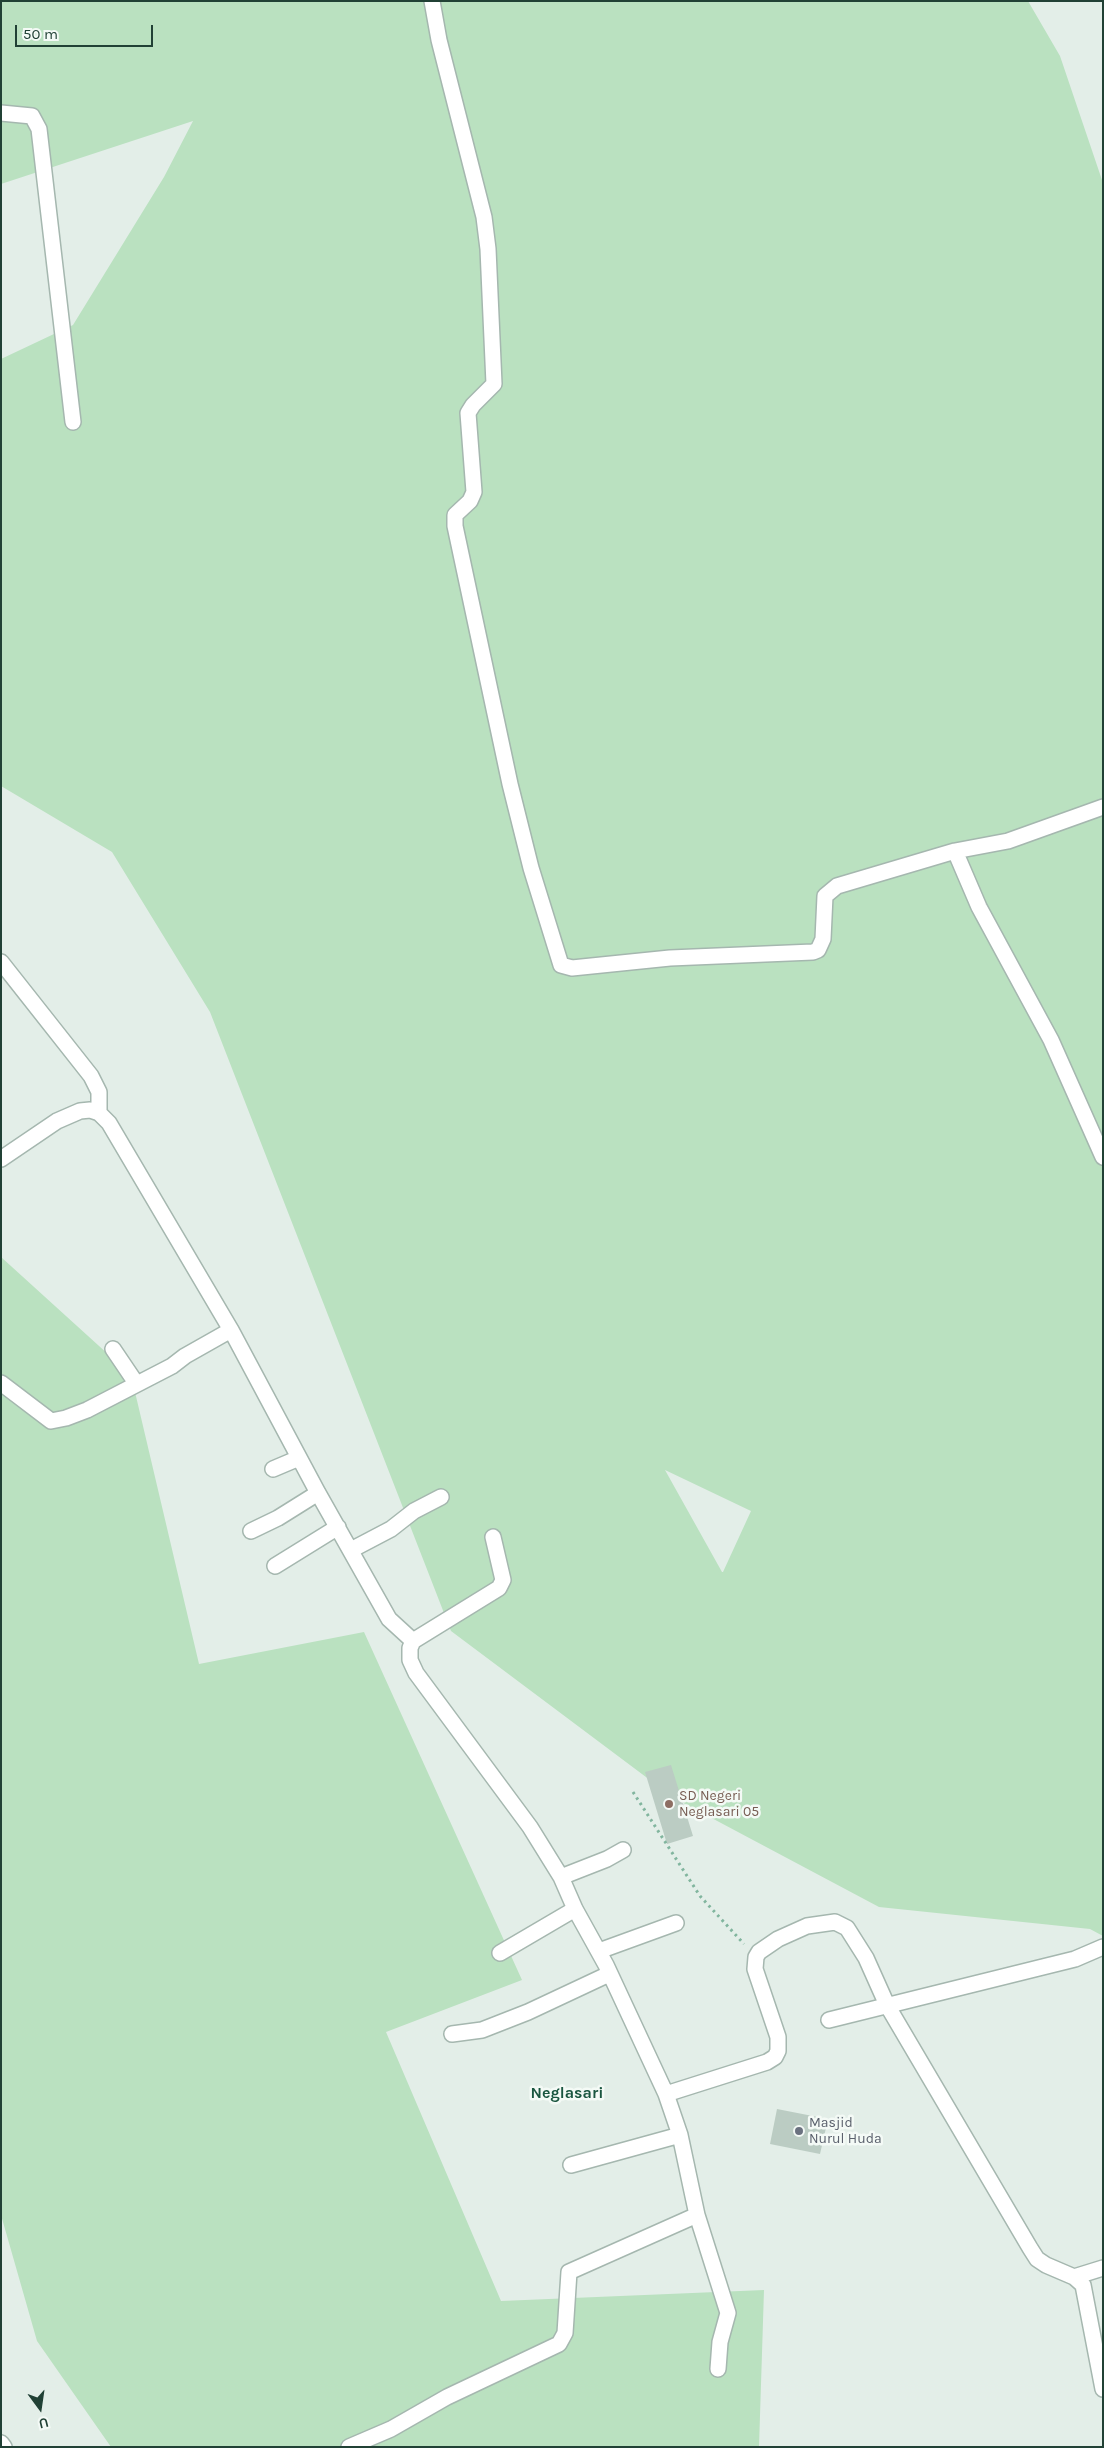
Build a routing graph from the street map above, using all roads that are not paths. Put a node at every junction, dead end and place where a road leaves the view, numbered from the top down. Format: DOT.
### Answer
graph roads {
  1 [pos="432,1"];
  2 [pos="1,113"];
  3 [pos="73,422"];
  4 [pos="1103,807"];
  5 [pos="955,851"];
  6 [pos="1,962"];
  7 [pos="99,1113"];
  8 [pos="1103,1157"];
  9 [pos="1,1158"];
  10 [pos="231,1330"];
  11 [pos="113,1349"];
  12 [pos="1,1383"];
  13 [pos="136,1383"];
  14 [pos="299,1458"];
  15 [pos="274,1469"];
  16 [pos="318,1493"];
  17 [pos="441,1497"];
  18 [pos="338,1527"];
  19 [pos="251,1531"];
  20 [pos="494,1537"];
  21 [pos="350,1550"];
  22 [pos="275,1566"];
  23 [pos="412,1641"];
  24 [pos="623,1850"];
  25 [pos="561,1877"];
  26 [pos="575,1909"];
  27 [pos="676,1923"];
  28 [pos="1103,1947"];
  29 [pos="599,1951"];
  30 [pos="500,1953"];
  31 [pos="609,1974"];
  32 [pos="887,2005"];
  33 [pos="829,2020"];
  34 [pos="452,2034"];
  35 [pos="666,2094"];
  36 [pos="680,2135"];
  37 [pos="571,2165"];
  38 [pos="698,2215"];
  39 [pos="1103,2268"];
  40 [pos="1074,2277"];
  41 [pos="718,2369"];
  42 [pos="1103,2389"];
  43 [pos="1,2443"];
  44 [pos="4,2447"];
  45 [pos="348,2447"];
  1 -- 5 [label="street"];
  2 -- 3 [label="street"];
  4 -- 5 [label="street"];
  5 -- 8 [label="street"];
  6 -- 7 [label="street"];
  7 -- 9 [label="street"];
  7 -- 10 [label="street"];
  10 -- 13 [label="street"];
  10 -- 14 [label="street"];
  11 -- 13 [label="street"];
  12 -- 13 [label="street"];
  14 -- 15 [label="street"];
  14 -- 16 [label="street"];
  16 -- 18 [label="street"];
  16 -- 19 [label="street"];
  17 -- 21 [label="street"];
  18 -- 21 [label="street"];
  18 -- 22 [label="street"];
  20 -- 23 [label="street"];
  21 -- 23 [label="street"];
  23 -- 25 [label="street"];
  24 -- 25 [label="street"];
  25 -- 26 [label="street"];
  26 -- 29 [label="street"];
  26 -- 30 [label="street"];
  27 -- 29 [label="street"];
  28 -- 32 [label="street"];
  29 -- 31 [label="street"];
  31 -- 34 [label="street"];
  31 -- 35 [label="street"];
  32 -- 33 [label="street"];
  32 -- 35 [label="street"];
  32 -- 40 [label="street"];
  35 -- 36 [label="street"];
  36 -- 37 [label="street"];
  36 -- 38 [label="street"];
  38 -- 41 [label="street"];
  38 -- 45 [label="street"];
  39 -- 40 [label="street"];
  40 -- 42 [label="street"];
  43 -- 44 [label="street"];
}
